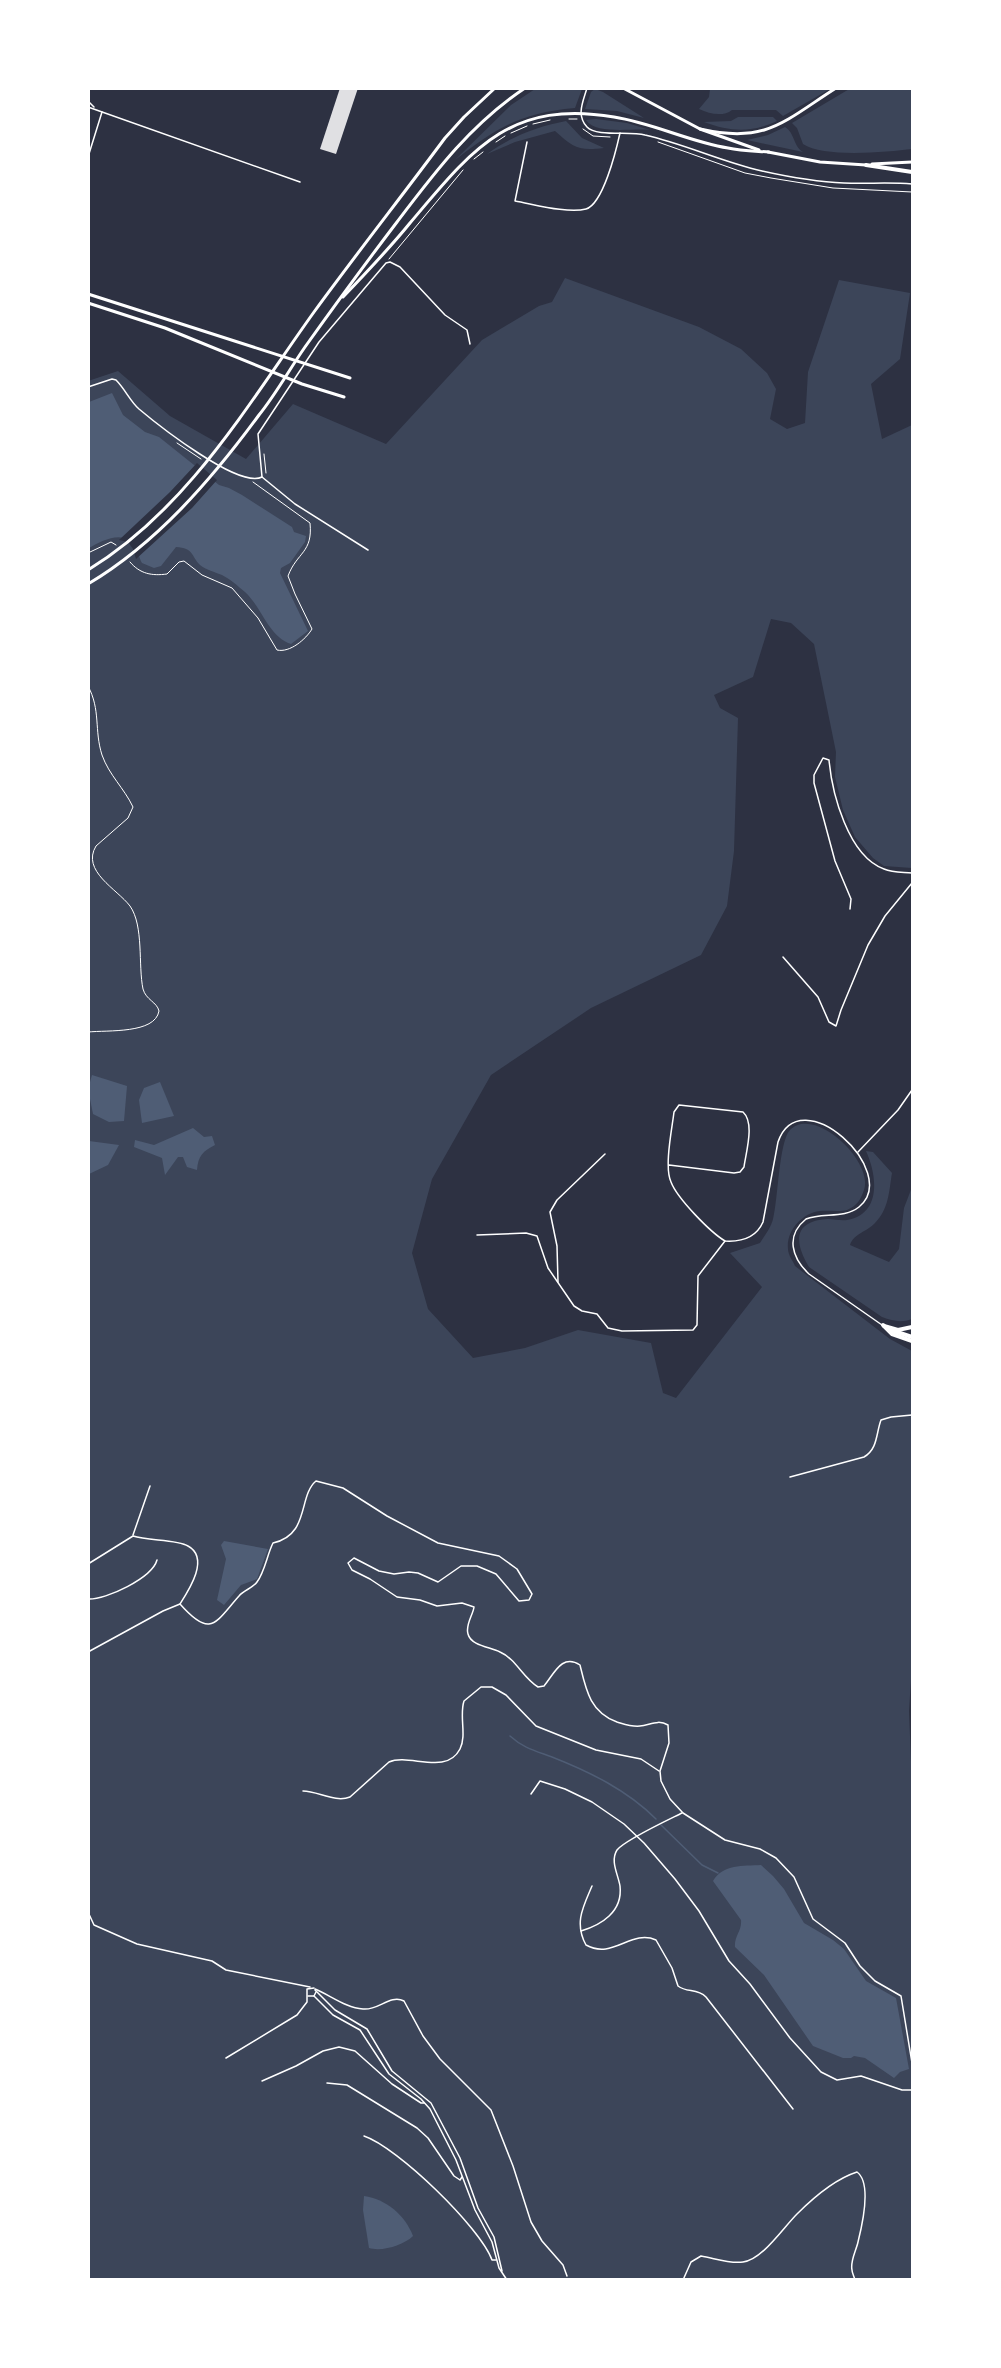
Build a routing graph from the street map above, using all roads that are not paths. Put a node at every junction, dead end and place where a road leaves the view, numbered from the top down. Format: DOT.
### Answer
graph roads {
  1 [pos="495,88"];
  2 [pos="525,88"];
  3 [pos="587,88"];
  4 [pos="623,88"];
  5 [pos="836,88"];
  6 [pos="88,101"];
  7 [pos="88,107"];
  8 [pos="95,108"];
  9 [pos="103,111"];
  10 [pos="700,129"];
  11 [pos="621,133"];
  12 [pos="527,142"];
  13 [pos="769,152"];
  14 [pos="88,158"];
  15 [pos="912,162"];
  16 [pos="866,165"];
  17 [pos="912,172"];
  18 [pos="300,182"];
  19 [pos="912,184"];
  20 [pos="88,294"];
  21 [pos="339,300"];
  22 [pos="88,303"];
  23 [pos="470,344"];
  24 [pos="350,378"];
  25 [pos="88,387"];
  26 [pos="344,397"];
  27 [pos="263,478"];
  28 [pos="368,550"];
  29 [pos="88,570"];
  30 [pos="88,584"];
  31 [pos="88,686"];
  32 [pos="912,873"];
  33 [pos="912,883"];
  34 [pos="850,909"];
  35 [pos="783,957"];
  36 [pos="912,982"];
  37 [pos="912,993"];
  38 [pos="88,1032"];
  39 [pos="912,1089"];
  40 [pos="857,1153"];
  41 [pos="605,1154"];
  42 [pos="669,1166"];
  43 [pos="477,1235"];
  44 [pos="725,1240"];
  45 [pos="558,1282"];
  46 [pos="883,1325"];
  47 [pos="912,1327"];
  48 [pos="912,1341"];
  49 [pos="912,1415"];
  50 [pos="790,1477"];
  51 [pos="150,1486"];
  52 [pos="133,1536"];
  53 [pos="157,1560"];
  54 [pos="88,1564"];
  55 [pos="88,1599"];
  56 [pos="180,1604"];
  57 [pos="88,1652"];
  58 [pos="660,1771"];
  59 [pos="303,1791"];
  60 [pos="531,1794"];
  61 [pos="683,1813"];
  62 [pos="638,1837"];
  63 [pos="592,1886"];
  64 [pos="88,1912"];
  65 [pos="581,1931"];
  66 [pos="310,1987"];
  67 [pos="315,1989"];
  68 [pos="308,1996"];
  69 [pos="314,1996"];
  70 [pos="333,1997"];
  71 [pos="328,2002"];
  72 [pos="226,2058"];
  73 [pos="912,2063"];
  74 [pos="261,2081"];
  75 [pos="327,2083"];
  76 [pos="912,2090"];
  77 [pos="425,2103"];
  78 [pos="793,2109"];
  79 [pos="364,2136"];
  80 [pos="462,2177"];
  81 [pos="496,2259"];
  82 [pos="502,2272"];
  83 [pos="567,2276"];
  84 [pos="507,2280"];
  85 [pos="683,2280"];
  86 [pos="855,2280"];
  1 -- 29 [label="main road"];
  2 -- 21 [label="main road"];
  3 -- 11 [label="street"];
  4 -- 10 [label="main road"];
  5 -- 10 [label="main road"];
  6 -- 8 [label="street"];
  7 -- 8 [label="street"];
  8 -- 9 [label="street"];
  9 -- 14 [label="street"];
  9 -- 18 [label="street"];
  10 -- 13 [label="main road"];
  11 -- 12 [label="street"];
  11 -- 19 [label="street"];
  13 -- 16 [label="main road"];
  13 -- 21 [label="main road"];
  15 -- 16 [label="main road"];
  16 -- 17 [label="highway"];
  20 -- 24 [label="main road"];
  21 -- 30 [label="main road"];
  22 -- 26 [label="main road"];
  23 -- 27 [label="street"];
  25 -- 27 [label="street"];
  27 -- 28 [label="street"];
  31 -- 38 [label="lane"];
  32 -- 34 [label="street"];
  33 -- 35 [label="street"];
  36 -- 37 [label="street"];
  39 -- 40 [label="street"];
  40 -- 44 [label="street"];
  40 -- 46 [label="street"];
  41 -- 45 [label="street"];
  42 -- 42 [label="street"];
  42 -- 44 [label="street"];
  43 -- 45 [label="street"];
  44 -- 45 [label="street"];
  46 -- 47 [label="highway"];
  46 -- 48 [label="highway"];
  46 -- 48 [label="highway"];
  49 -- 50 [label="street"];
  51 -- 52 [label="street"];
  52 -- 54 [label="street"];
  52 -- 56 [label="street"];
  53 -- 55 [label="street"];
  56 -- 57 [label="street"];
  56 -- 58 [label="street"];
  58 -- 59 [label="street"];
  58 -- 61 [label="street"];
  60 -- 62 [label="street"];
  61 -- 62 [label="street"];
  61 -- 73 [label="street"];
  62 -- 65 [label="street"];
  62 -- 76 [label="street"];
  63 -- 65 [label="street"];
  64 -- 66 [label="street"];
  65 -- 78 [label="street"];
  66 -- 67 [label="street"];
  66 -- 68 [label="street"];
  67 -- 69 [label="street"];
  67 -- 70 [label="street"];
  67 -- 71 [label="street"];
  68 -- 69 [label="street"];
  68 -- 72 [label="street"];
  69 -- 77 [label="street"];
  70 -- 71 [label="street"];
  70 -- 83 [label="street"];
  71 -- 82 [label="street"];
  74 -- 77 [label="street"];
  75 -- 80 [label="street"];
  77 -- 80 [label="street"];
  79 -- 81 [label="street"];
  80 -- 81 [label="street"];
  81 -- 82 [label="street"];
  82 -- 84 [label="street"];
  85 -- 86 [label="street"];
}
